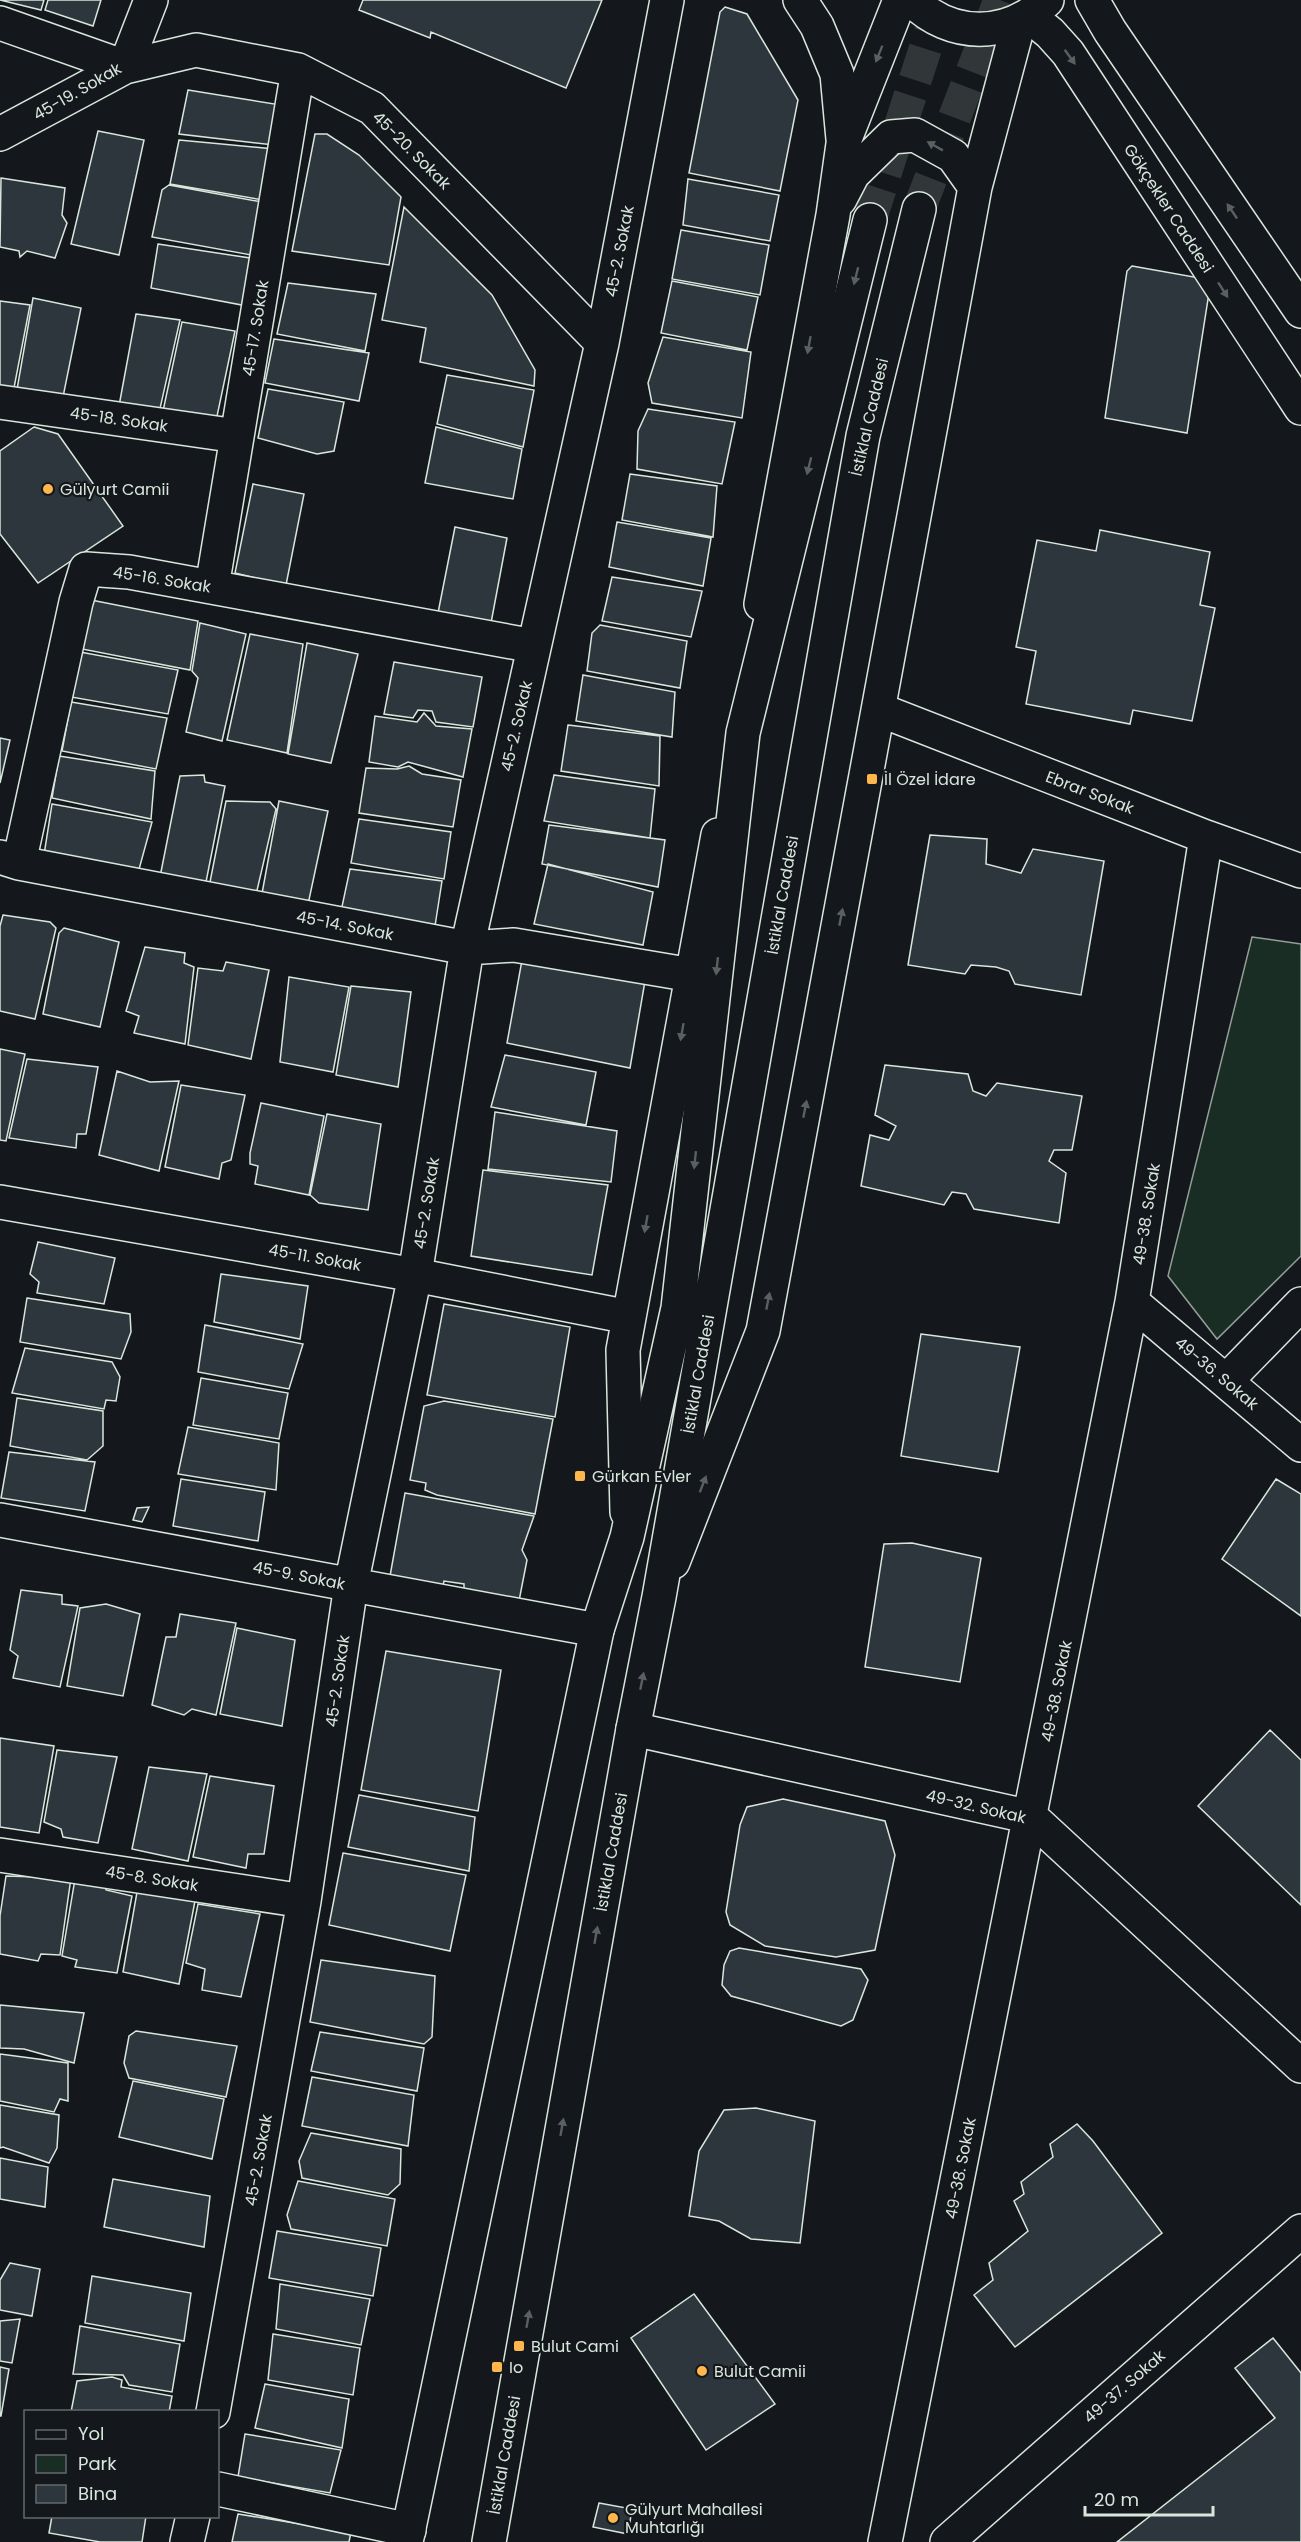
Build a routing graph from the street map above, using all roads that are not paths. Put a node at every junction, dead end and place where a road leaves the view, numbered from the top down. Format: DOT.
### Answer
graph roads {
  1 [pos="151,0"];
  2 [pos="667,0"];
  3 [pos="800,0"];
  4 [pos="900,0"];
  5 [pos="912,0"];
  6 [pos="1092,0"];
  7 [pos="1031,12"];
  8 [pos="0,23"];
  9 [pos="125,67"];
  10 [pos="298,69"];
  11 [pos="0,134"];
  12 [pos="843,144"];
  13 [pos="975,187"];
  14 [pos="919,209"];
  15 [pos="832,215"];
  16 [pos="870,220"];
  17 [pos="1301,311"];
  18 [pos="602,343"];
  19 [pos="0,402"];
  20 [pos="1301,408"];
  21 [pos="237,436"];
  22 [pos="212,587"];
  23 [pos="534,646"];
  24 [pos="880,710"];
  25 [pos="1206,837"];
  26 [pos="9,860"];
  27 [pos="1301,872"];
  28 [pos="467,948"];
  29 [pos="692,975"];
  30 [pos="0,1202"];
  31 [pos="415,1275"];
  32 [pos="1132,1302"];
  33 [pos="1301,1304"];
  34 [pos="629,1317"];
  35 [pos="1227,1380"];
  36 [pos="1301,1445"];
  37 [pos="0,1520"];
  38 [pos="627,1537"];
  39 [pos="351,1585"];
  40 [pos="659,1597"];
  41 [pos="597,1630"];
  42 [pos="633,1729"];
  43 [pos="1031,1817"];
  44 [pos="0,1855"];
  45 [pos="304,1901"];
  46 [pos="1301,2066"];
  47 [pos="1301,2231"];
  48 [pos="213,2410"];
  49 [pos="219,2489"];
  50 [pos="193,2518"];
  51 [pos="408,2536"];
  52 [pos="187,2542"];
  53 [pos="489,2542"];
  54 [pos="885,2542"];
  55 [pos="947,2542"];
  1 -- 9 [label="street, 45-19. Sokak"];
  2 -- 18 [label="street, 45-2. Sokak"];
  3 -- 12 [label="street"];
  4 -- 12 [label="street, one-way"];
  5 -- 7 [label="street"];
  17 -- 6 [label="street, one-way"];
  7 -- 13 [label="street"];
  7 -- 20 [label="street, Gökçekler Caddesi, one-way"];
  8 -- 9 [label="street"];
  9 -- 10 [label="street, 45-20. Sokak"];
  9 -- 11 [label="street, 45-19. Sokak"];
  10 -- 18 [label="street, 45-20. Sokak"];
  10 -- 21 [label="street, 45-17. Sokak"];
  12 -- 15 [label="street"];
  13 -- 15 [label="street, one-way"];
  13 -- 24 [label="street"];
  14 -- 40 [label="street, İstiklal Caddesi"];
  15 -- 29 [label="street, one-way"];
  16 -- 38 [label="street, İstiklal Caddesi, one-way"];
  18 -- 23 [label="street, 45-2. Sokak"];
  19 -- 21 [label="street, 45-18. Sokak"];
  21 -- 22 [label="street, 45-17. Sokak"];
  22 -- 23 [label="street, 45-16. Sokak"];
  22 -- 26 [label="street, 45-16. Sokak"];
  23 -- 28 [label="street, 45-2. Sokak"];
  24 -- 25 [label="street, Ebrar Sokak"];
  40 -- 24 [label="street, one-way"];
  25 -- 27 [label="street, Ebrar Sokak"];
  25 -- 32 [label="street, 49-38. Sokak"];
  26 -- 28 [label="street, 45-14. Sokak"];
  28 -- 29 [label="street, 45-14. Sokak"];
  28 -- 31 [label="street, 45-2. Sokak"];
  29 -- 34 [label="street, one-way"];
  30 -- 31 [label="street, 45-11. Sokak"];
  31 -- 34 [label="street, 45-11. Sokak"];
  31 -- 39 [label="street, 45-2. Sokak"];
  32 -- 35 [label="street, 49-36. Sokak"];
  32 -- 43 [label="street, 49-38. Sokak"];
  33 -- 35 [label="street"];
  34 -- 38 [label="street"];
  35 -- 36 [label="street, 49-36. Sokak"];
  37 -- 39 [label="street, 45-9. Sokak"];
  38 -- 41 [label="street, İstiklal Caddesi"];
  39 -- 41 [label="street, 45-9. Sokak"];
  39 -- 45 [label="street, 45-2. Sokak"];
  42 -- 40 [label="street, İstiklal Caddesi, one-way"];
  41 -- 51 [label="street, İstiklal Caddesi"];
  42 -- 43 [label="street, 49-32. Sokak"];
  53 -- 42 [label="street, İstiklal Caddesi, one-way"];
  43 -- 46 [label="street, 49-32. Sokak"];
  43 -- 54 [label="street, 49-38. Sokak"];
  44 -- 45 [label="street, 45-8. Sokak"];
  45 -- 48 [label="street, 45-2. Sokak"];
  47 -- 55 [label="street, 49-37. Sokak"];
  49 -- 51 [label="street"];
  50 -- 52 [label="street"];
}
